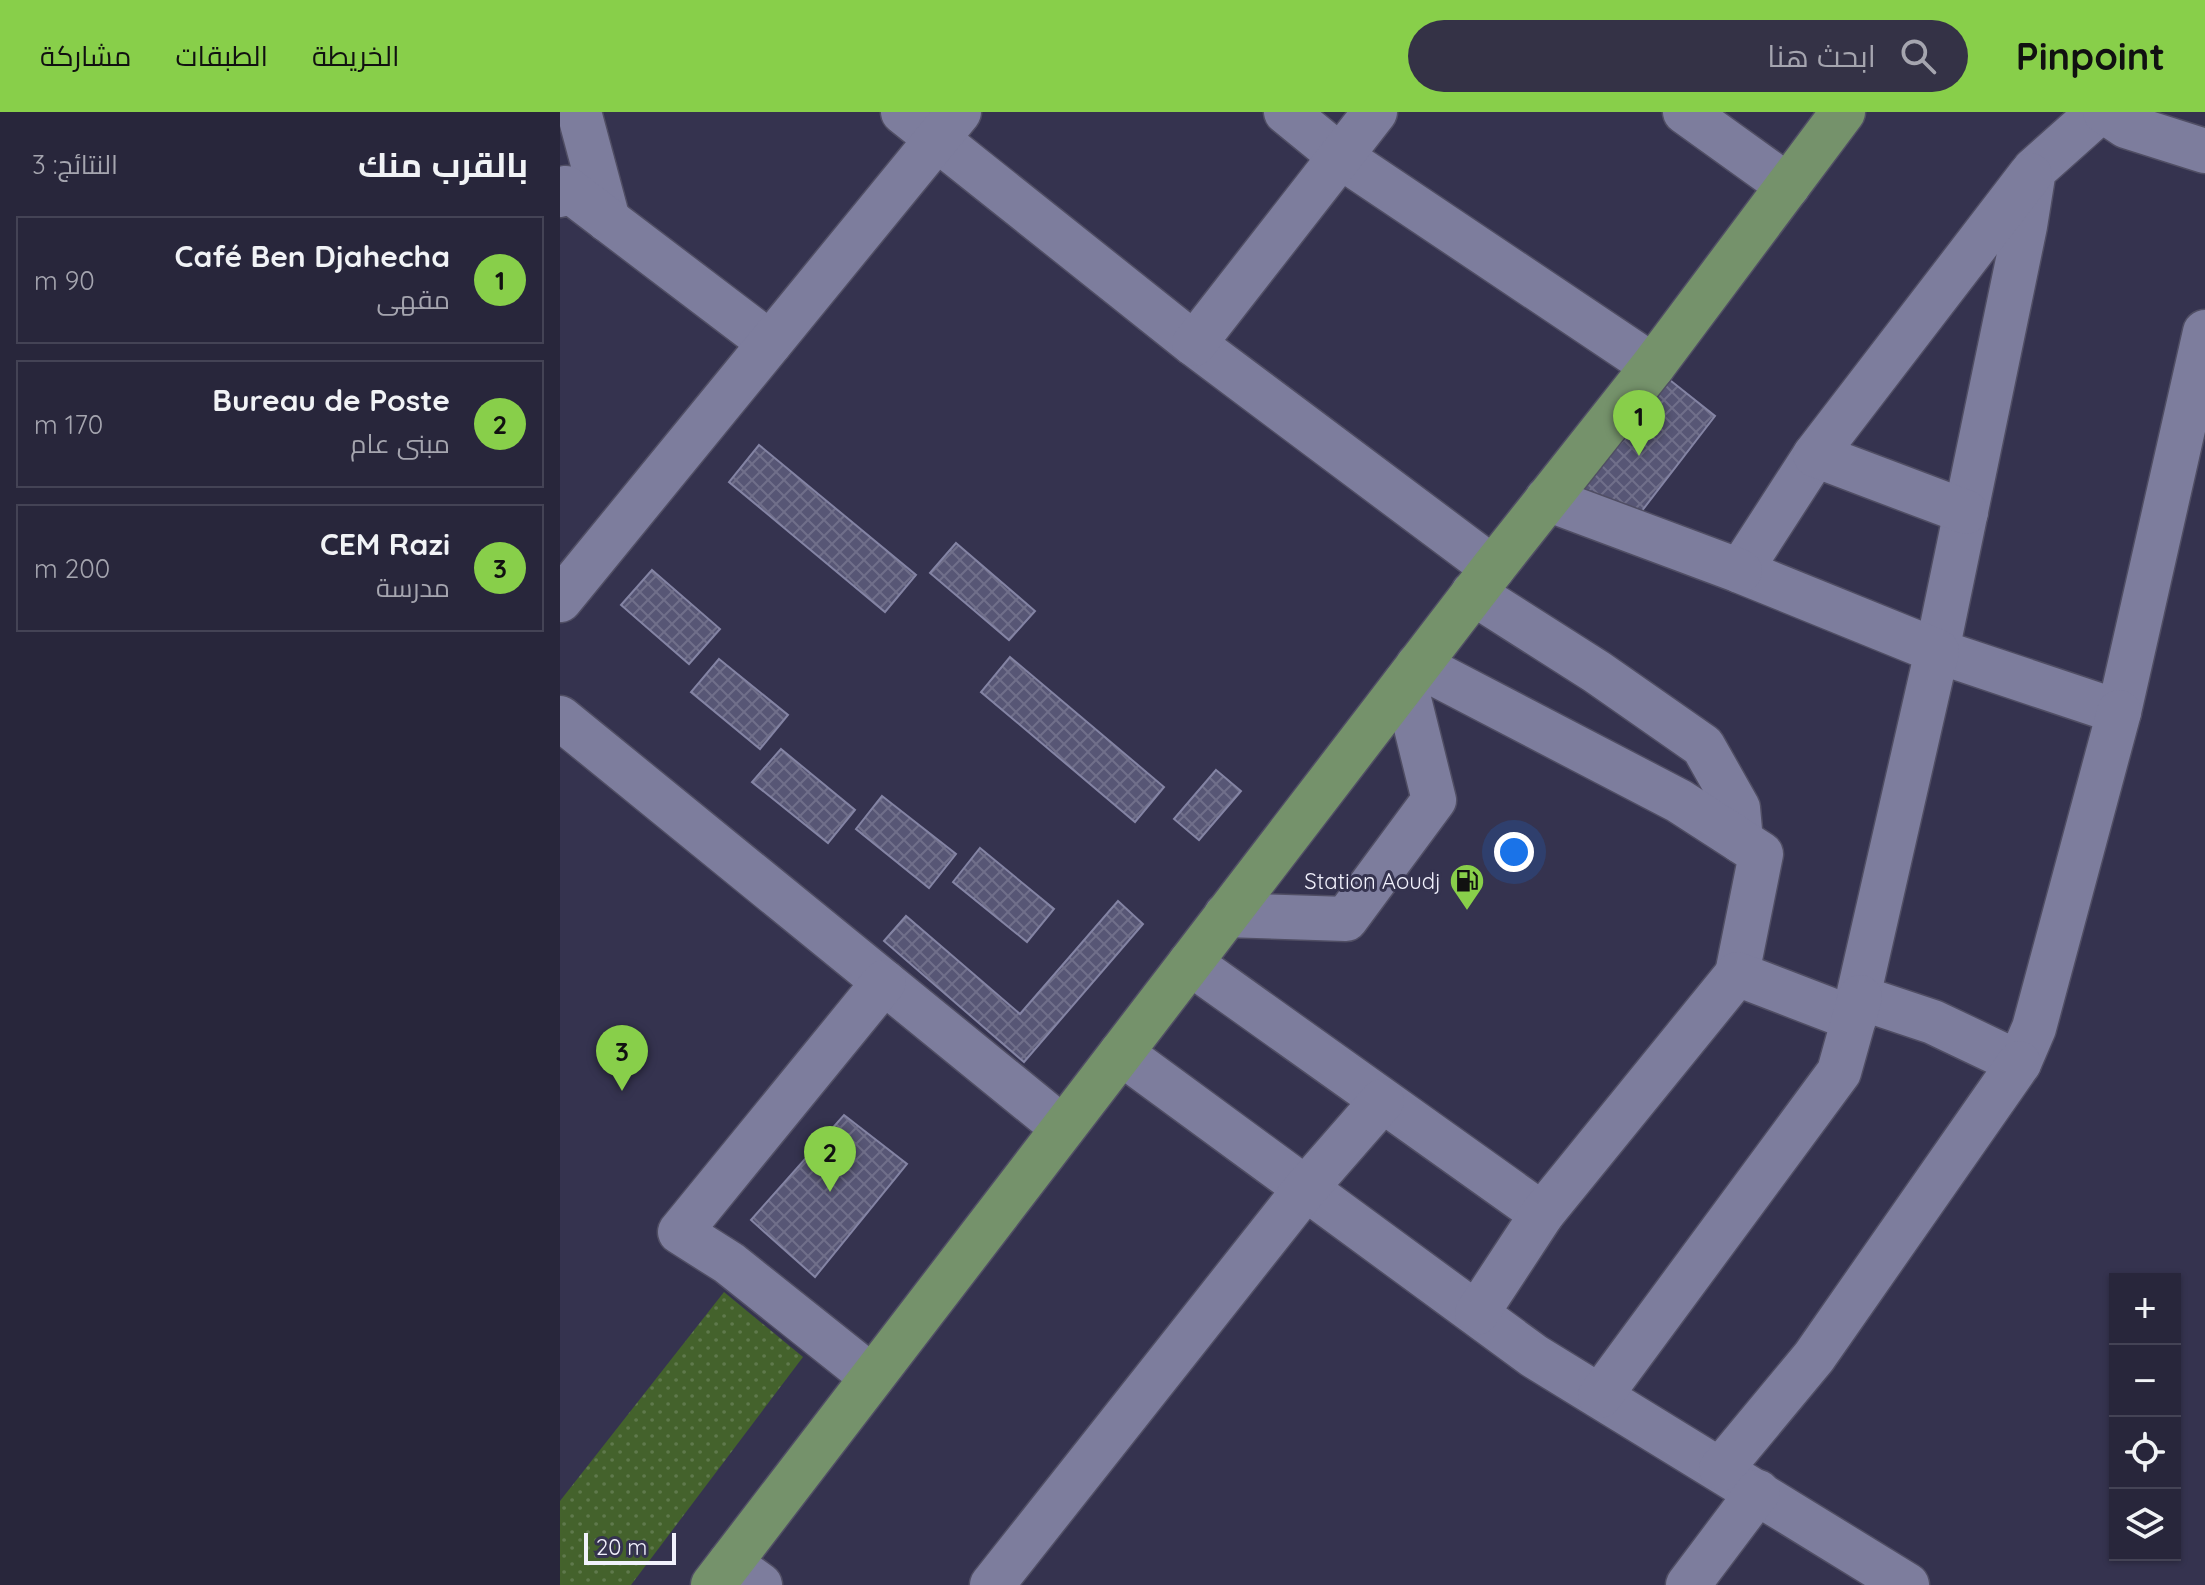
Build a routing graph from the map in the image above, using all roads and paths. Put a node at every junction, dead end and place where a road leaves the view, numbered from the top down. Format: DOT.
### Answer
graph roads {
  1 [pos="579,112"];
  2 [pos="903,112"];
  3 [pos="1286,112"];
  4 [pos="1375,112"];
  5 [pos="1685,112"];
  6 [pos="1843,112"];
  7 [pos="2099,112"];
  8 [pos="2105,112"];
  9 [pos="947,126"];
  10 [pos="2205,151"];
  11 [pos="1341,157"];
  12 [pos="2034,170"];
  13 [pos="1788,186"];
  14 [pos="560,195"];
  15 [pos="608,220"];
  16 [pos="2205,332"];
  17 [pos="770,343"];
  18 [pos="1194,344"];
  19 [pos="1653,366"];
  20 [pos="1815,455"];
  21 [pos="1547,499"];
  22 [pos="1966,512"];
  23 [pos="1740,571"];
  24 [pos="1483,580"];
  25 [pos="560,600"];
  26 [pos="1937,651"];
  27 [pos="1411,674"];
  28 [pos="2119,712"];
  29 [pos="560,718"];
  30 [pos="1741,841"];
  31 [pos="1226,915"];
  32 [pos="1190,963"];
  33 [pos="1737,974"];
  34 [pos="884,982"];
  35 [pos="1857,1008"];
  36 [pos="1121,1053"];
  37 [pos="2019,1063"];
  38 [pos="1382,1101"];
  39 [pos="1063,1128"];
  40 [pos="1306,1188"];
  41 [pos="1542,1214"];
  42 [pos="1477,1313"];
  43 [pos="872,1377"];
  44 [pos="1600,1396"];
  45 [pos="1721,1469"];
  46 [pos="1758,1492"];
  47 [pos="735,1578"];
  48 [pos="992,1585"];
  49 [pos="1688,1585"];
  50 [pos="1907,1585"];
  1 -- 15 [label="street"];
  2 -- 9 [label="street"];
  3 -- 11 [label="street"];
  4 -- 11 [label="street"];
  5 -- 13 [label="street"];
  6 -- 13 [label="main road"];
  7 -- 12 [label="street"];
  8 -- 10 [label="street"];
  9 -- 17 [label="street"];
  9 -- 18 [label="street"];
  11 -- 18 [label="street"];
  11 -- 19 [label="street"];
  12 -- 20 [label="street"];
  12 -- 22 [label="street"];
  13 -- 19 [label="main road"];
  14 -- 15 [label="street"];
  15 -- 17 [label="street"];
  16 -- 28 [label="street"];
  17 -- 25 [label="street"];
  18 -- 24 [label="street"];
  19 -- 21 [label="main road"];
  20 -- 22 [label="street"];
  20 -- 23 [label="street"];
  21 -- 23 [label="street"];
  21 -- 24 [label="main road"];
  22 -- 26 [label="street"];
  23 -- 26 [label="street"];
  24 -- 27 [label="main road"];
  24 -- 30 [label="street"];
  26 -- 28 [label="street"];
  26 -- 35 [label="street"];
  27 -- 30 [label="street"];
  27 -- 31 [label="main road"];
  27 -- 31 [label="street"];
  28 -- 37 [label="street"];
  29 -- 34 [label="street"];
  30 -- 33 [label="street"];
  31 -- 32 [label="main road"];
  32 -- 36 [label="main road"];
  32 -- 38 [label="street"];
  33 -- 35 [label="street"];
  33 -- 41 [label="street"];
  34 -- 39 [label="street"];
  34 -- 43 [label="street"];
  35 -- 37 [label="street"];
  35 -- 44 [label="street"];
  36 -- 39 [label="main road"];
  36 -- 40 [label="street"];
  37 -- 45 [label="street"];
  38 -- 40 [label="street"];
  38 -- 41 [label="street"];
  39 -- 43 [label="main road"];
  40 -- 42 [label="street"];
  40 -- 48 [label="street"];
  41 -- 42 [label="street"];
  42 -- 44 [label="street"];
  43 -- 47 [label="main road"];
  44 -- 45 [label="street"];
  45 -- 46 [label="street"];
  46 -- 49 [label="street"];
  46 -- 50 [label="street"];
}
